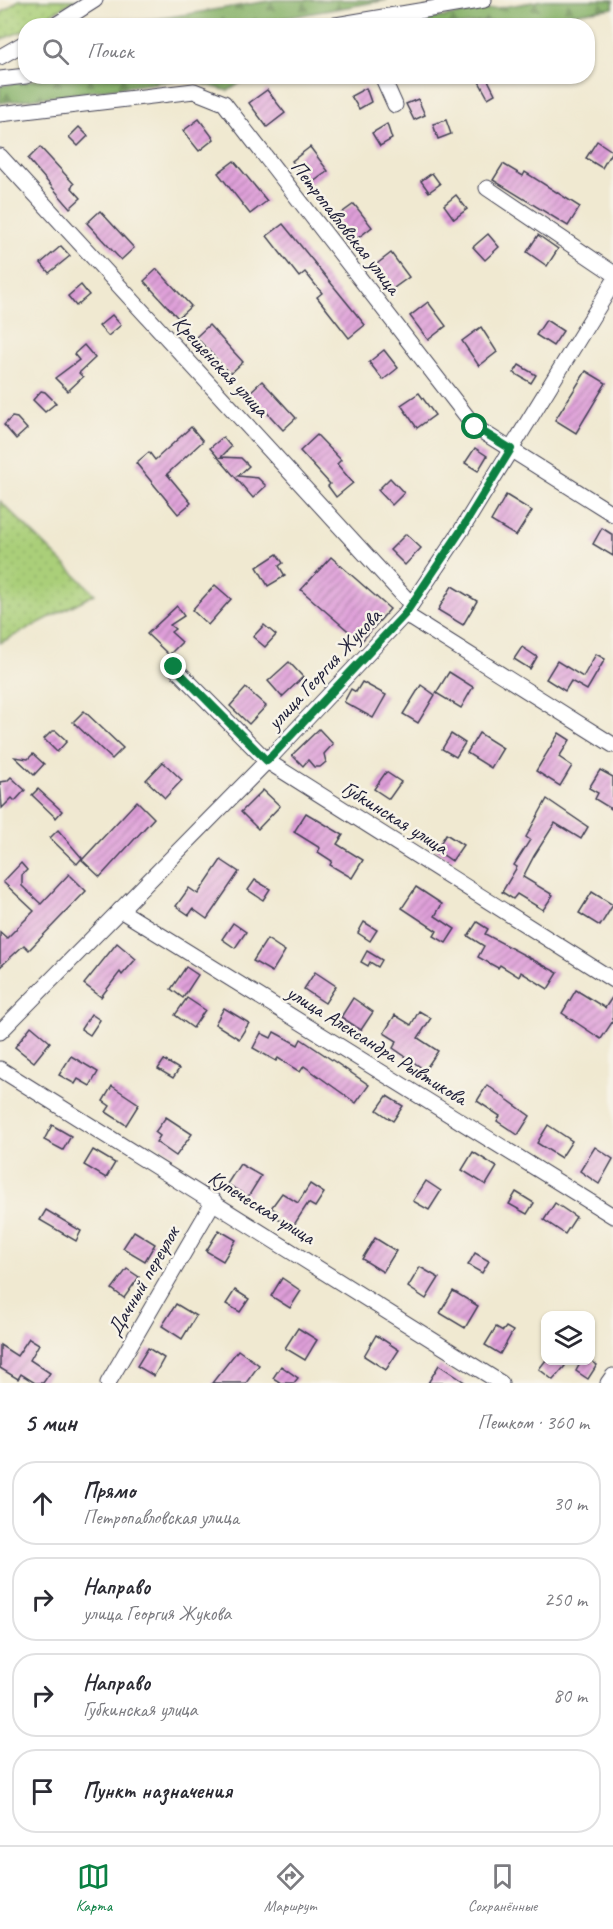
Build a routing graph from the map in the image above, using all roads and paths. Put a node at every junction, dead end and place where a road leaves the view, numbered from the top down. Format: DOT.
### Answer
graph roads {
  1 [pos="95,0"];
  2 [pos="484,0"];
  3 [pos="67,18"];
  4 [pos="399,18"];
  5 [pos="18,47"];
  6 [pos="0,57"];
  7 [pos="3,74"];
  8 [pos="18,75"];
  9 [pos="386,84"];
  10 [pos="395,105"];
  11 [pos="0,114"];
  12 [pos="0,156"];
  13 [pos="488,188"];
  14 [pos="613,273"];
  15 [pos="613,283"];
  16 [pos="511,449"];
  17 [pos="613,514"];
  18 [pos="408,609"];
  19 [pos="174,667"];
  20 [pos="613,745"];
  21 [pos="267,761"];
  22 [pos="120,910"];
  23 [pos="613,980"];
  24 [pos="0,1032"];
  25 [pos="0,1069"];
  26 [pos="214,1201"];
  27 [pos="613,1216"];
  28 [pos="613,1376"];
  29 [pos="108,1383"];
  30 [pos="501,1383"];
  31 [pos="608,1383"];
  1 -- 3 [label="street"];
  2 -- 4 [label="street"];
  5 -- 6 [label="street"];
  7 -- 8 [label="street"];
  9 -- 10 [label="street"];
  11 -- 16 [label="street, Петропавловская улица"];
  12 -- 18 [label="street, Крещенская улица"];
  13 -- 14 [label="street"];
  15 -- 16 [label="street, улица Георгия Жукова"];
  16 -- 17 [label="street, Петропавловская улица"];
  16 -- 18 [label="street, улица Георгия Жукова"];
  18 -- 20 [label="street, Крещенская улица"];
  18 -- 21 [label="street, улица Георгия Жукова"];
  19 -- 21 [label="street, Губкинская улица"];
  21 -- 22 [label="street, улица Георгия Жукова"];
  21 -- 23 [label="street, Губкинская улица"];
  22 -- 24 [label="street, улица Георгия Жукова"];
  22 -- 27 [label="street, улица Александра Рывтикова"];
  25 -- 26 [label="street, Купеческая улица"];
  26 -- 29 [label="street, Дачный переулок"];
  26 -- 30 [label="street, Купеческая улица"];
  28 -- 31 [label="street"];
}
